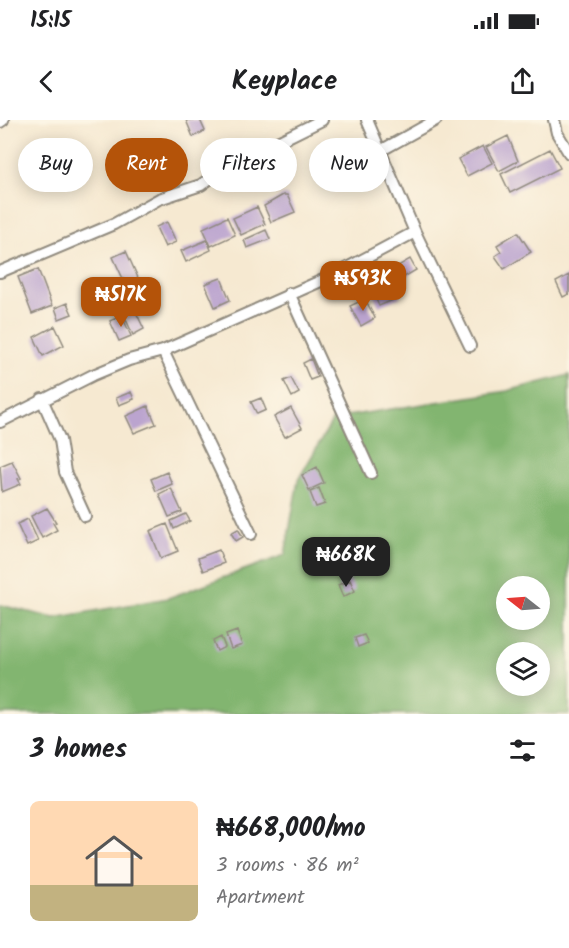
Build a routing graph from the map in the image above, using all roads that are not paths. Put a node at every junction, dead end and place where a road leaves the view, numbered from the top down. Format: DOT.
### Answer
graph roads {
  1 [pos="322,120"];
  2 [pos="368,120"];
  3 [pos="436,120"];
  4 [pos="557,120"];
  5 [pos="376,138"];
  6 [pos="389,146"];
  7 [pos="569,153"];
  8 [pos="389,167"];
  9 [pos="415,232"];
  10 [pos="0,272"];
  11 [pos="289,293"];
  12 [pos="470,346"];
  13 [pos="163,351"];
  14 [pos="42,399"];
  15 [pos="0,422"];
  16 [pos="371,473"];
  17 [pos="85,516"];
  18 [pos="251,534"];
  1 -- 10 [label="street"];
  2 -- 5 [label="street"];
  3 -- 6 [label="street"];
  4 -- 7 [label="street"];
  8 -- 9 [label="street"];
  9 -- 11 [label="street"];
  9 -- 12 [label="street"];
  11 -- 13 [label="street"];
  11 -- 16 [label="street"];
  13 -- 14 [label="street"];
  13 -- 18 [label="street"];
  14 -- 15 [label="street"];
  14 -- 17 [label="street"];
}
